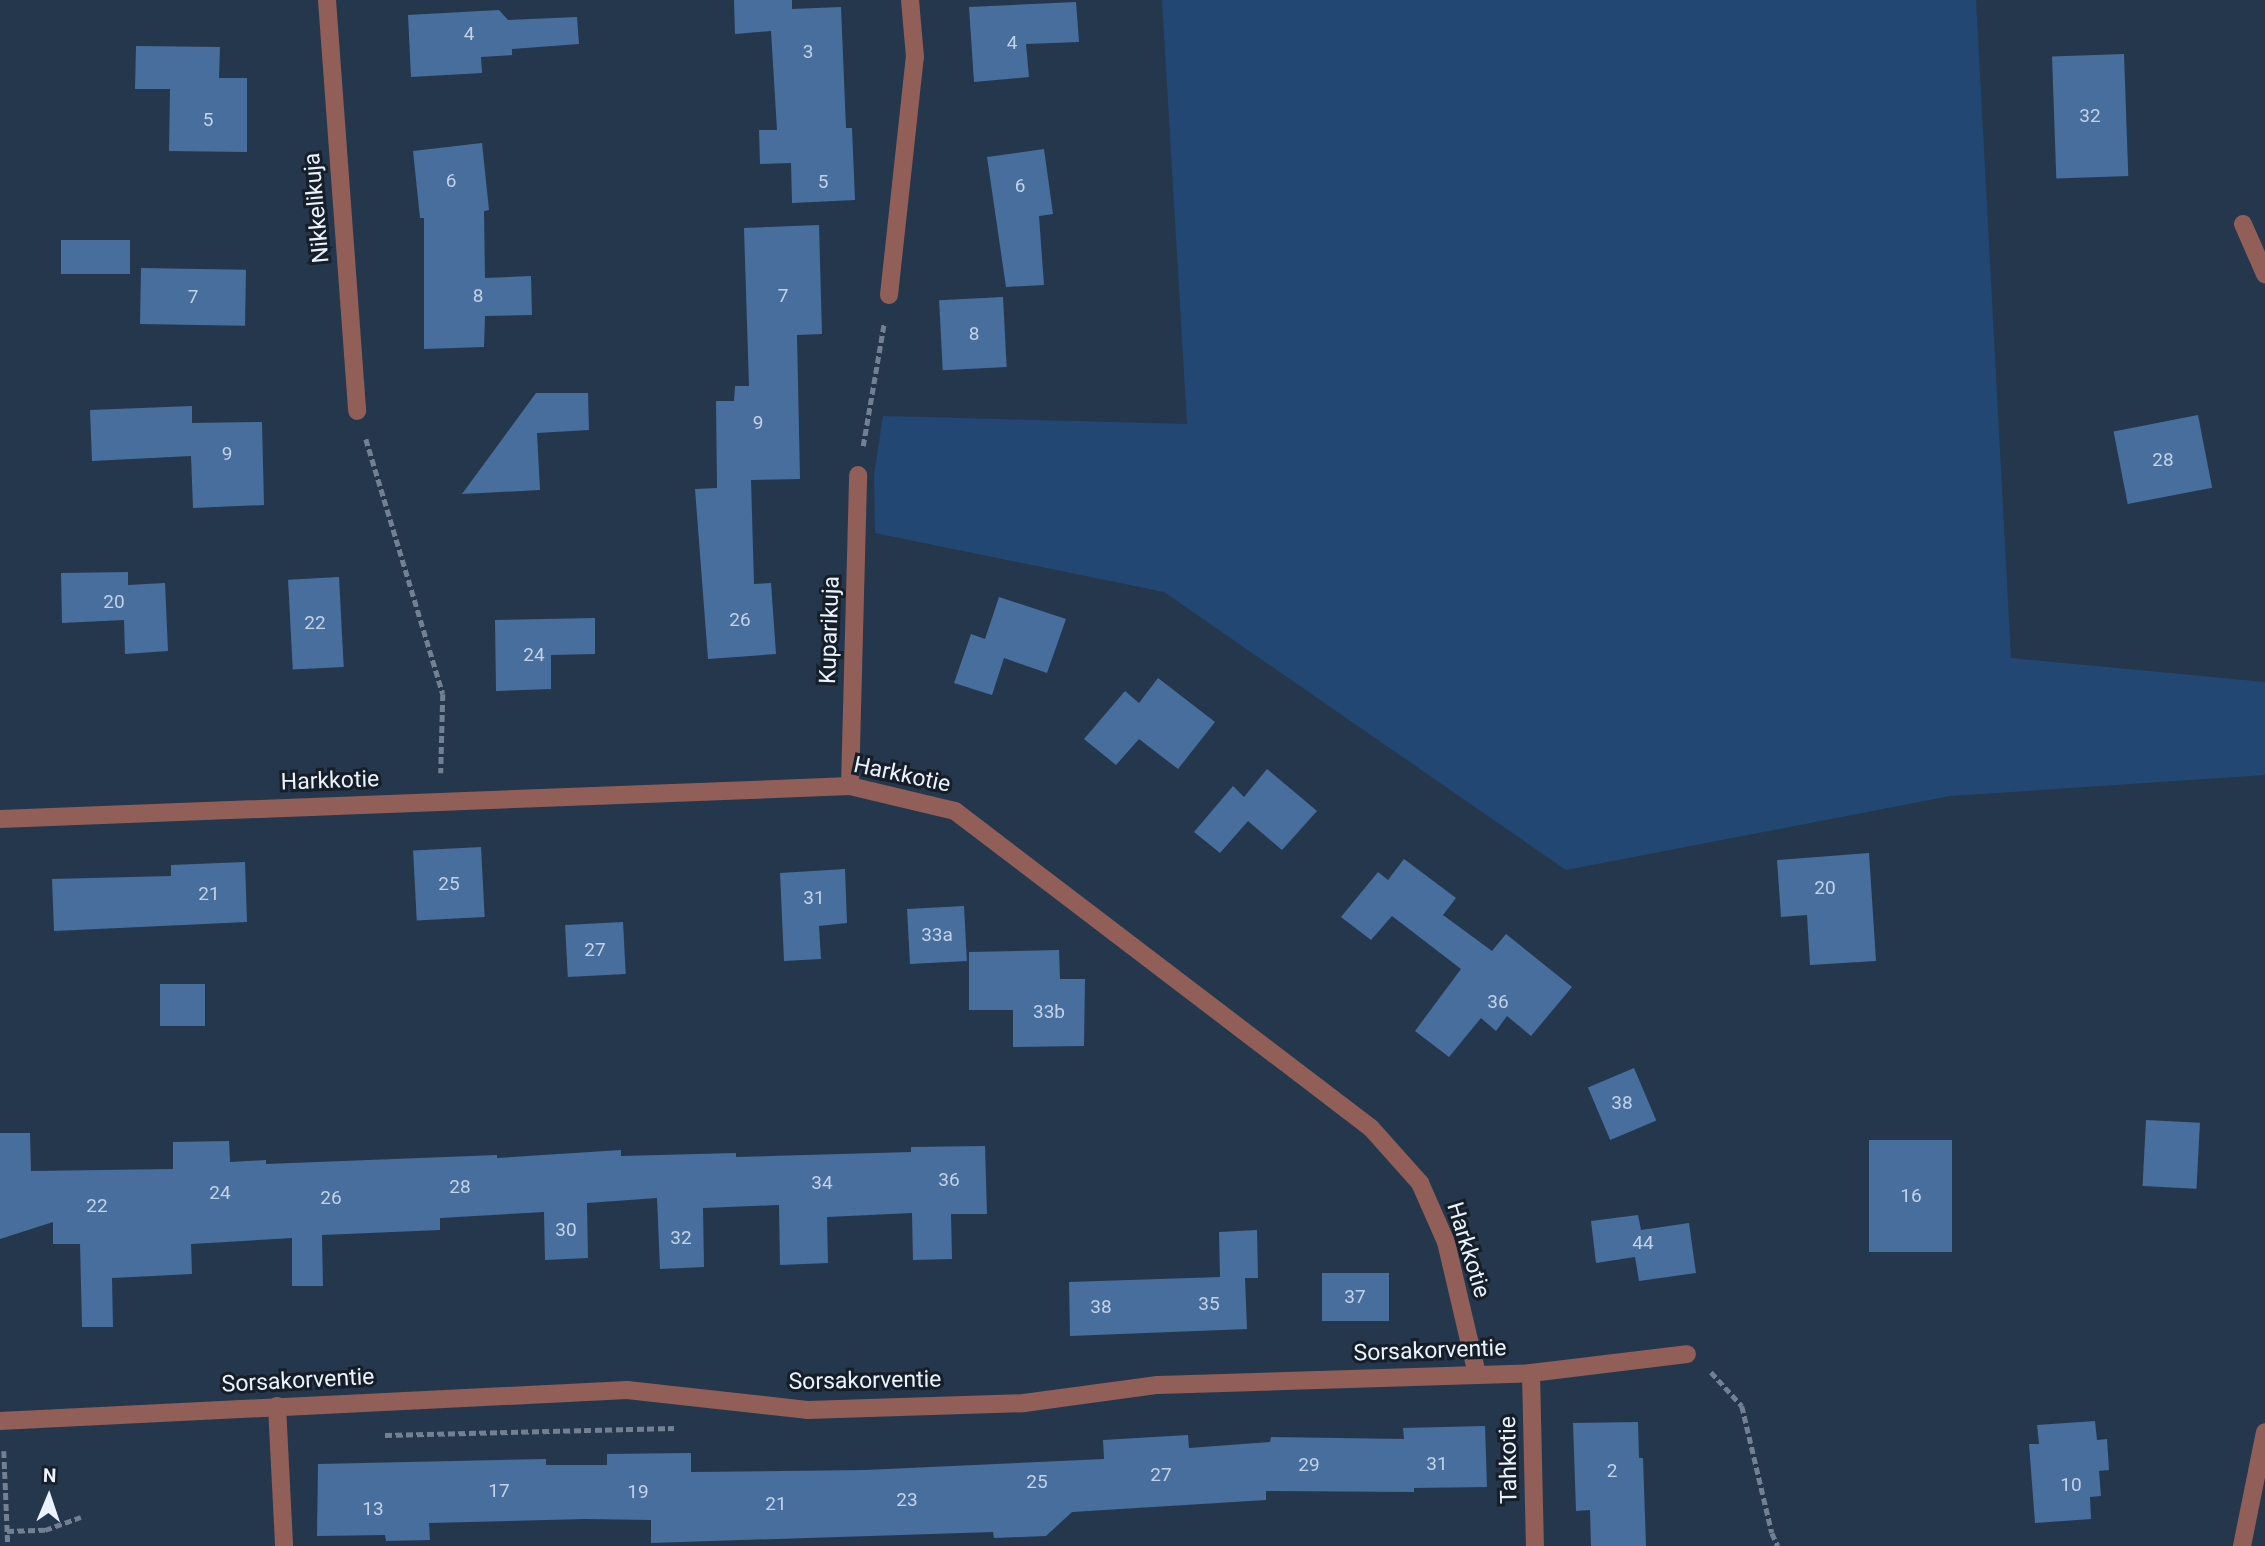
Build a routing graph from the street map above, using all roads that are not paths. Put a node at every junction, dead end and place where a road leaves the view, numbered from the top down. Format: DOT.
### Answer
graph roads {
  1 [pos="327,0"];
  2 [pos="910,0"];
  3 [pos="2243,224"];
  4 [pos="2265,274"];
  5 [pos="889,295"];
  6 [pos="357,411"];
  7 [pos="858,475"];
  8 [pos="850,786"];
  9 [pos="0,819"];
  10 [pos="1687,1354"];
  11 [pos="1531,1373"];
  12 [pos="1477,1374"];
  13 [pos="277,1406"];
  14 [pos="0,1421"];
  15 [pos="2265,1432"];
  16 [pos="284,1546"];
  17 [pos="1535,1546"];
  18 [pos="2242,1546"];
  1 -- 6 [label="street, Nikkelikuja"];
  2 -- 5 [label="street"];
  3 -- 4 [label="street"];
  7 -- 8 [label="street, Kuparikuja"];
  8 -- 9 [label="street, Harkkotie"];
  8 -- 12 [label="street, Harkkotie"];
  10 -- 11 [label="street, Sorsakorventie"];
  11 -- 12 [label="street, Sorsakorventie"];
  11 -- 17 [label="street, Tahkotie"];
  12 -- 13 [label="street, Sorsakorventie"];
  13 -- 14 [label="street, Sorsakorventie"];
  13 -- 16 [label="street"];
  15 -- 18 [label="street"];
}
